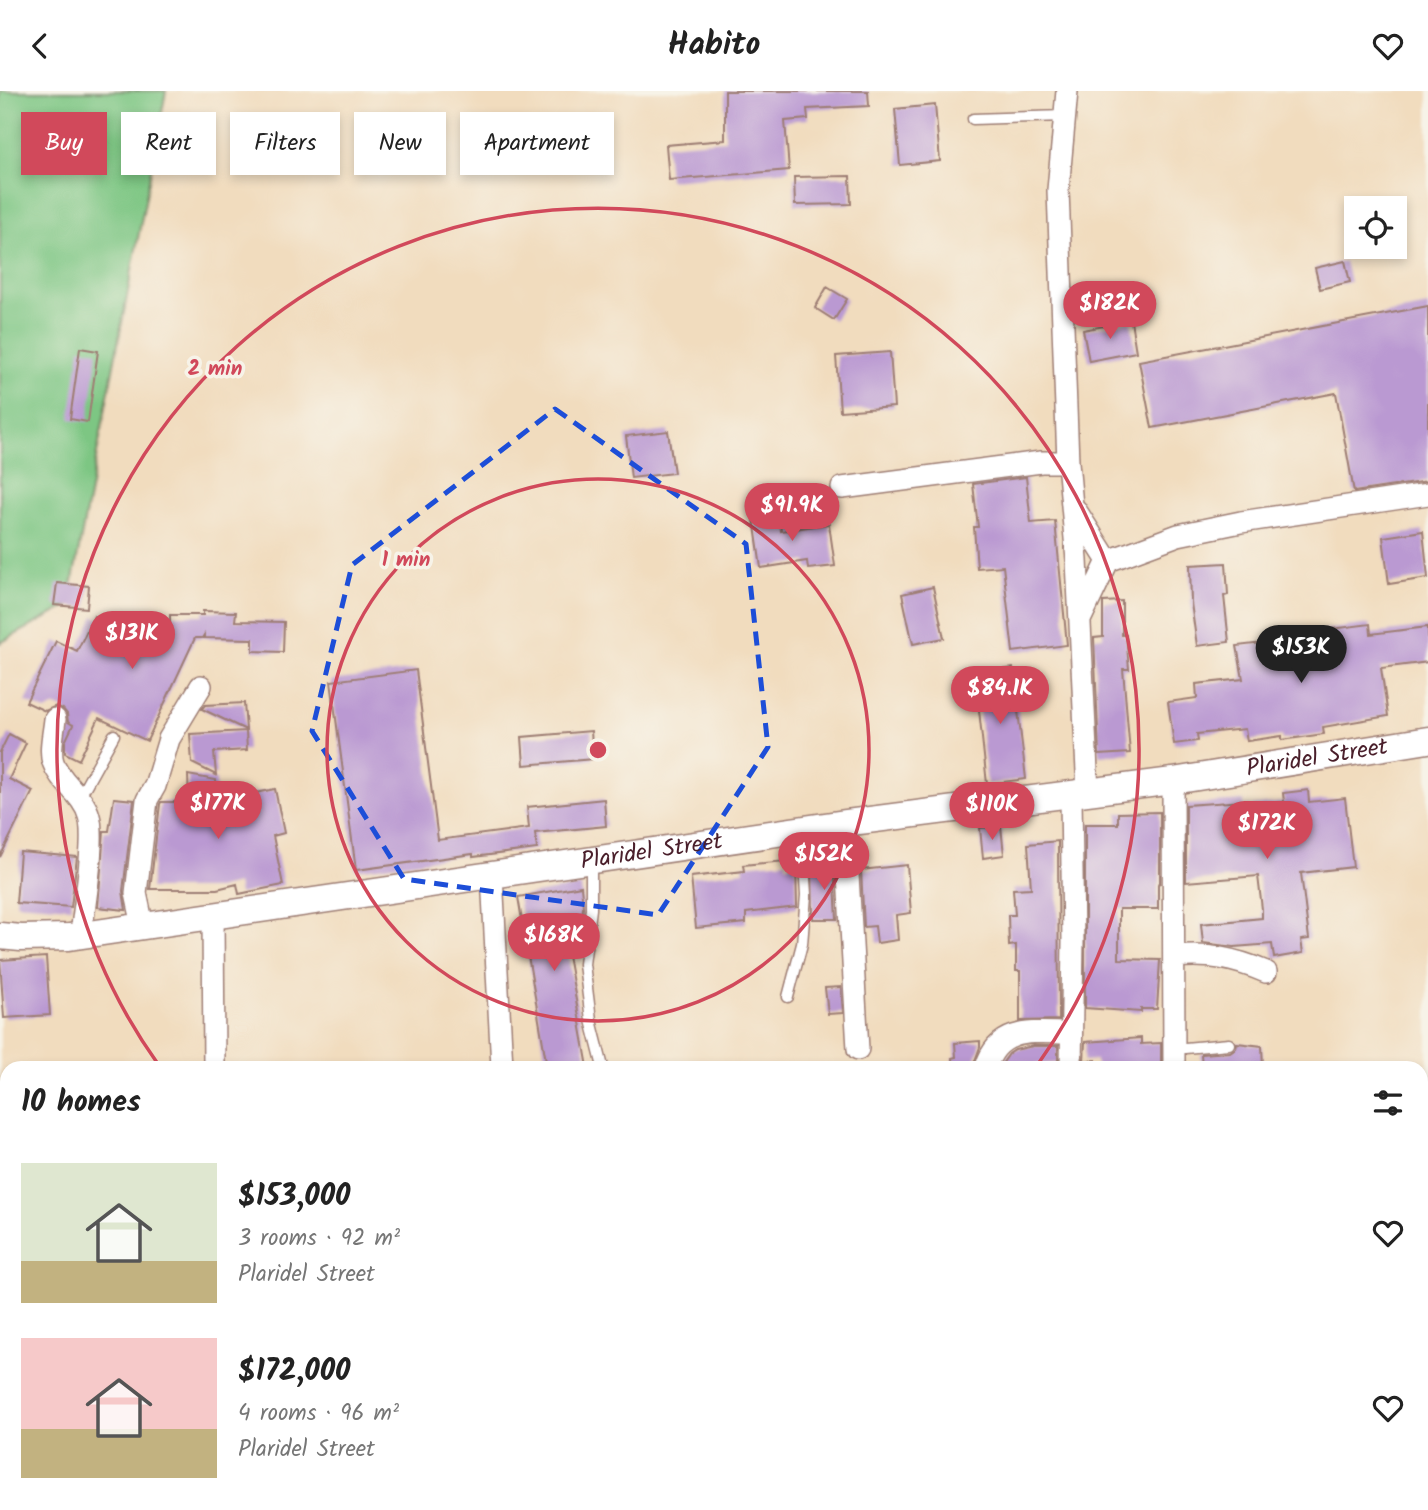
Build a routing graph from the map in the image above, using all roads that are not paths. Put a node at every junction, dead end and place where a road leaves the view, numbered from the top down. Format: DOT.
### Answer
graph roads {
  1 [pos="1067,91"];
  2 [pos="1065,116"];
  3 [pos="973,118"];
  4 [pos="1068,462"];
  5 [pos="842,488"];
  6 [pos="1428,494"];
  7 [pos="1071,504"];
  8 [pos="1108,561"];
  9 [pos="1079,624"];
  10 [pos="201,686"];
  11 [pos="55,719"];
  12 [pos="114,735"];
  13 [pos="1428,740"];
  14 [pos="1173,781"];
  15 [pos="1079,794"];
  16 [pos="79,798"];
  17 [pos="845,823"];
  18 [pos="802,829"];
  19 [pos="591,860"];
  20 [pos="492,875"];
  21 [pos="213,915"];
  22 [pos="143,926"];
  23 [pos="81,935"];
  24 [pos="0,936"];
  25 [pos="1174,957"];
  26 [pos="1266,972"];
  27 [pos="788,997"];
  28 [pos="1071,1033"];
  29 [pos="1229,1044"];
  30 [pos="858,1049"];
  31 [pos="1174,1058"];
  32 [pos="214,1061"];
  33 [pos="502,1061"];
  34 [pos="601,1061"];
  35 [pos="989,1061"];
  36 [pos="1071,1061"];
  1 -- 2 [label="street"];
  2 -- 3 [label="lane"];
  2 -- 4 [label="street"];
  4 -- 5 [label="street"];
  4 -- 7 [label="street"];
  6 -- 8 [label="street"];
  7 -- 8 [label="street"];
  7 -- 9 [label="street"];
  8 -- 9 [label="street"];
  9 -- 15 [label="street"];
  10 -- 22 [label="street"];
  11 -- 16 [label="street"];
  12 -- 16 [label="lane"];
  13 -- 14 [label="street, Plaridel Street"];
  14 -- 15 [label="street, Plaridel Street"];
  14 -- 25 [label="street"];
  15 -- 17 [label="street, Plaridel Street"];
  15 -- 28 [label="street"];
  16 -- 23 [label="street"];
  17 -- 18 [label="street, Plaridel Street"];
  17 -- 30 [label="street"];
  18 -- 19 [label="street, Plaridel Street"];
  18 -- 27 [label="lane"];
  19 -- 20 [label="street, Plaridel Street"];
  19 -- 34 [label="lane"];
  20 -- 21 [label="street, Plaridel Street"];
  20 -- 33 [label="street"];
  21 -- 22 [label="street, Plaridel Street"];
  21 -- 32 [label="street"];
  22 -- 23 [label="street, Plaridel Street"];
  23 -- 24 [label="street, Plaridel Street"];
  25 -- 26 [label="street"];
  25 -- 31 [label="street"];
  28 -- 35 [label="street"];
  28 -- 36 [label="street"];
  29 -- 31 [label="lane"];
}
